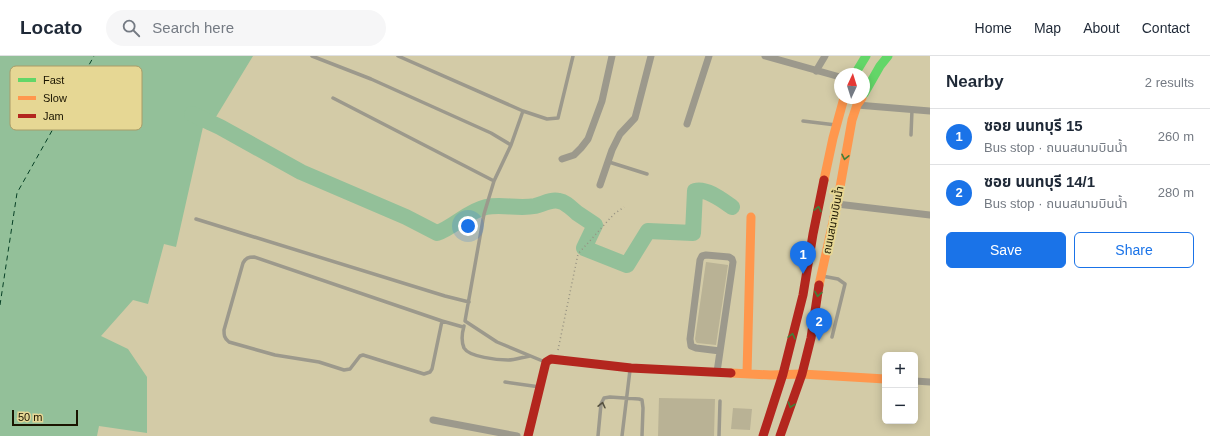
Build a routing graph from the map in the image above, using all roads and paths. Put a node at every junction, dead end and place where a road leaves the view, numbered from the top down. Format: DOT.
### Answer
graph roads {
  1 [pos="312,56"];
  2 [pos="398,56"];
  3 [pos="573,56"];
  4 [pos="612,56"];
  5 [pos="651,56"];
  6 [pos="709,56"];
  7 [pos="765,56"];
  8 [pos="825,56"];
  9 [pos="866,56"];
  10 [pos="888,56"];
  11 [pos="859,68"];
  12 [pos="816,71"];
  13 [pos="834,76"];
  14 [pos="870,84"];
  15 [pos="334,98"];
  16 [pos="870,103"];
  17 [pos="842,104"];
  18 [pos="859,104"];
  19 [pos="912,110"];
  20 [pos="523,111"];
  21 [pos="930,111"];
  22 [pos="803,121"];
  23 [pos="687,124"];
  24 [pos="836,125"];
  25 [pos="911,135"];
  26 [pos="511,145"];
  27 [pos="562,159"];
  28 [pos="609,162"];
  29 [pos="647,174"];
  30 [pos="494,181"];
  31 [pos="600,185"];
  32 [pos="837,204"];
  33 [pos="624,207"];
  34 [pos="930,215"];
  35 [pos="751,216"];
  36 [pos="196,219"];
  37 [pos="821,275"];
  38 [pos="469,302"];
  39 [pos="442,321"];
  40 [pos="465,321"];
  41 [pos="463,327"];
  42 [pos="832,337"];
  43 [pos="720,351"];
  44 [pos="531,356"];
  45 [pos="551,361"];
  46 [pos="631,368"];
  47 [pos="717,372"];
  48 [pos="747,374"];
  49 [pos="783,374"];
  50 [pos="802,374"];
  51 [pos="882,379"];
  52 [pos="918,381"];
  53 [pos="505,382"];
  54 [pos="930,382"];
  55 [pos="540,387"];
  56 [pos="627,398"];
  57 [pos="720,401"];
  58 [pos="433,420"];
  59 [pos="517,436"];
  60 [pos="528,436"];
  61 [pos="598,436"];
  62 [pos="622,436"];
  63 [pos="642,436"];
  64 [pos="719,436"];
  65 [pos="762,436"];
  66 [pos="780,436"];
  1 -- 26 [label="lane"];
  2 -- 20 [label="lane"];
  3 -- 20 [label="lane"];
  4 -- 27 [label="street"];
  5 -- 28 [label="street"];
  6 -- 23 [label="street"];
  7 -- 12 [label="street"];
  8 -- 12 [label="street"];
  9 -- 11 [label="main road"];
  10 -- 14 [label="main road"];
  12 -- 13 [label="street"];
  15 -- 30 [label="lane"];
  16 -- 19 [label="street"];
  17 -- 24 [label="main road, ถนนสนามบินน้ำ"];
  18 -- 32 [label="main road, ถนนสนามบินน้ำ, one-way"];
  19 -- 21 [label="street"];
  19 -- 25 [label="lane"];
  20 -- 26 [label="lane"];
  22 -- 24 [label="lane"];
  49 -- 24 [label="main road, ถนนสนามบินน้ำ, one-way"];
  26 -- 30 [label="lane"];
  28 -- 29 [label="lane"];
  28 -- 31 [label="street"];
  30 -- 38 [label="lane"];
  32 -- 34 [label="street"];
  32 -- 37 [label="main road, ถนนสนามบินน้ำ"];
  33 -- 45 [label="path"];
  35 -- 48 [label="main road"];
  36 -- 38 [label="lane"];
  37 -- 42 [label="lane"];
  37 -- 50 [label="main road, ถนนสนามบินน้ำ, one-way"];
  38 -- 40 [label="lane"];
  39 -- 39 [label="lane"];
  39 -- 41 [label="lane"];
  40 -- 41 [label="lane"];
  40 -- 44 [label="lane"];
  41 -- 44 [label="lane"];
  43 -- 43 [label="street"];
  43 -- 47 [label="street"];
  44 -- 45 [label="lane"];
  45 -- 46 [label="main road"];
  45 -- 55 [label="main road"];
  46 -- 47 [label="main road"];
  46 -- 56 [label="lane"];
  47 -- 48 [label="main road"];
  48 -- 49 [label="main road"];
  49 -- 50 [label="main road"];
  49 -- 65 [label="main road, ถนนสนามบินน้ำ"];
  50 -- 51 [label="main road"];
  50 -- 66 [label="main road, ถนนสนามบินน้ำ, one-way"];
  52 -- 54 [label="street"];
  53 -- 55 [label="lane"];
  55 -- 60 [label="main road"];
  61 -- 56 [label="lane, one-way"];
  56 -- 62 [label="lane"];
  56 -- 63 [label="lane"];
  57 -- 64 [label="lane"];
  58 -- 59 [label="street"];
}
